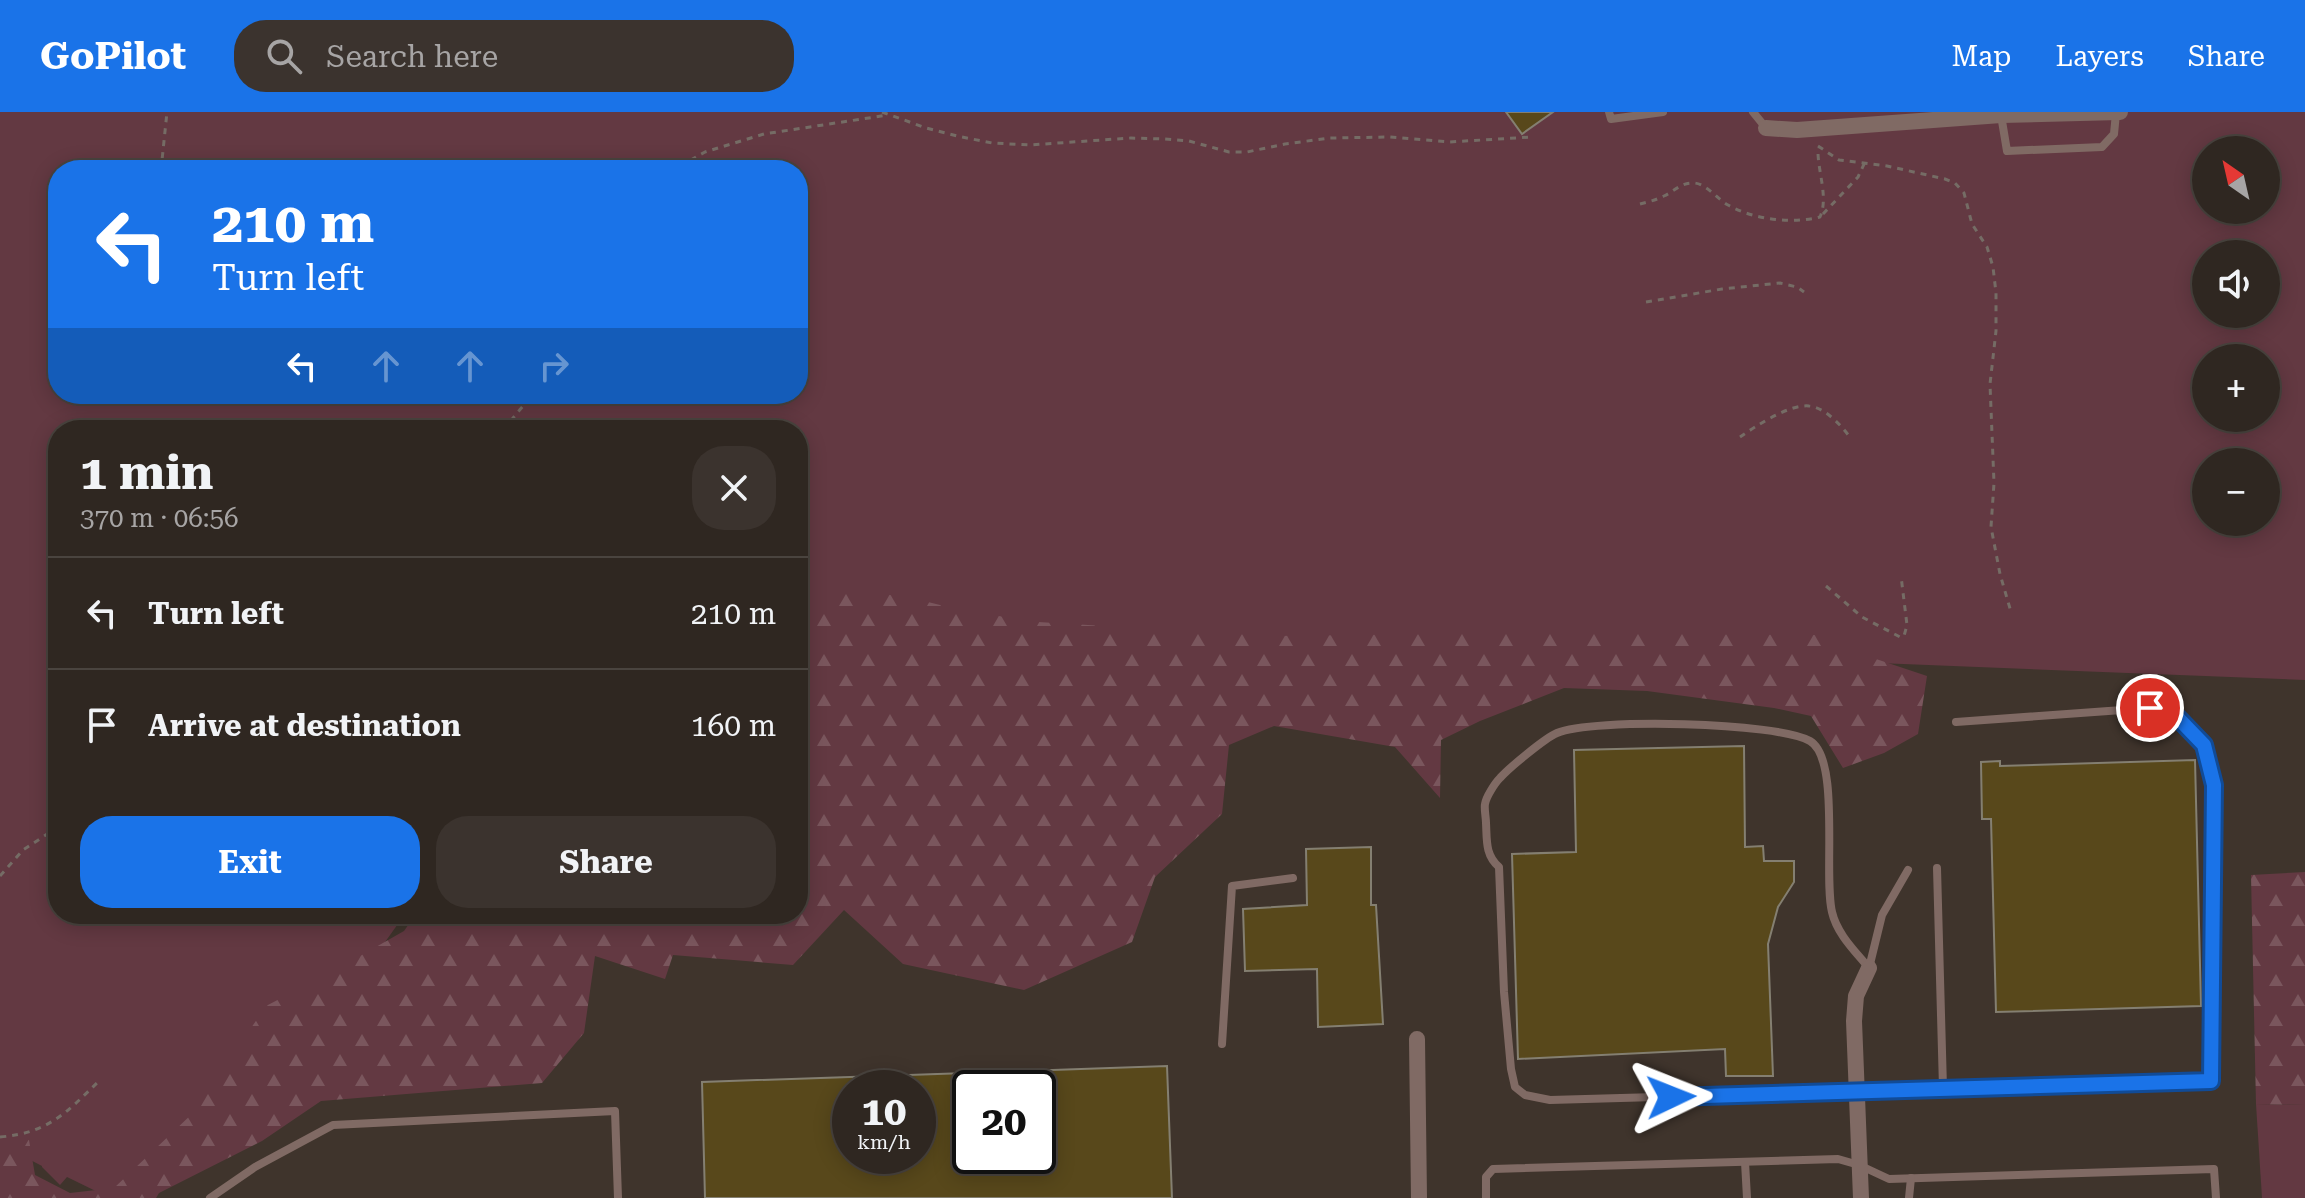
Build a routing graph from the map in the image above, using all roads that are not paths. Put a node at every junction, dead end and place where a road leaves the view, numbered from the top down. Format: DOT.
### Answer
graph roads {
  1 [pos="1609,112"];
  2 [pos="1663,112"];
  3 [pos="2118,112"];
  4 [pos="2001,115"];
  5 [pos="1759,118"];
  6 [pos="1956,722"];
  7 [pos="1937,868"];
  8 [pos="1908,870"];
  9 [pos="1293,878"];
  10 [pos="1869,968"];
  11 [pos="1417,1039"];
  12 [pos="1222,1044"];
  13 [pos="1943,1088"];
  14 [pos="1857,1091"];
  15 [pos="1745,1162"];
  16 [pos="1859,1165"];
  17 [pos="1911,1178"];
  18 [pos="210,1198"];
  19 [pos="618,1198"];
  20 [pos="1419,1198"];
  21 [pos="1486,1198"];
  22 [pos="1747,1198"];
  23 [pos="1861,1198"];
  24 [pos="1909,1198"];
  25 [pos="2216,1198"];
  1 -- 2 [label="lane"];
  3 -- 4 [label="street"];
  3 -- 4 [label="lane"];
  4 -- 5 [label="street"];
  6 -- 13 [label="lane"];
  7 -- 13 [label="lane"];
  8 -- 10 [label="lane"];
  9 -- 12 [label="lane"];
  10 -- 14 [label="street"];
  10 -- 14 [label="lane"];
  11 -- 20 [label="street"];
  13 -- 14 [label="lane"];
  14 -- 16 [label="street"];
  15 -- 16 [label="lane"];
  15 -- 21 [label="lane"];
  15 -- 22 [label="lane"];
  16 -- 17 [label="lane"];
  16 -- 23 [label="street"];
  17 -- 24 [label="lane"];
  17 -- 25 [label="lane"];
  18 -- 19 [label="lane"];
}
